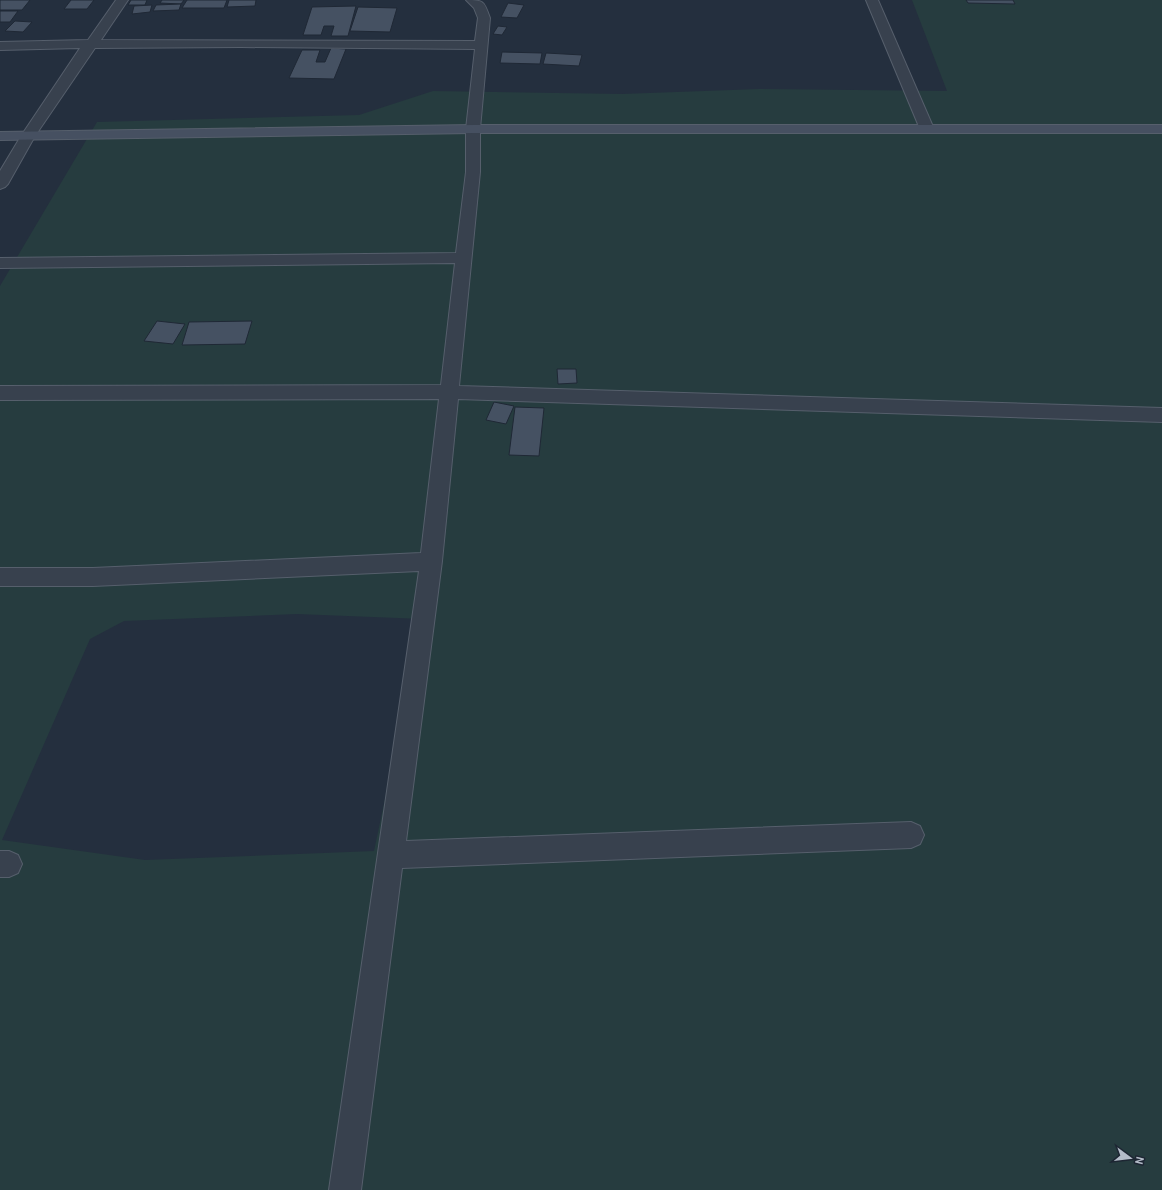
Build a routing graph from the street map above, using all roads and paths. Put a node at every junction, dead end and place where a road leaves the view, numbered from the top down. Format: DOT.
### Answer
graph roads {
  1 [pos="122,0"];
  2 [pos="472,0"];
  3 [pos="872,0"];
  4 [pos="92,43"];
  5 [pos="482,45"];
  6 [pos="0,46"];
  7 [pos="474,129"];
  8 [pos="927,129"];
  9 [pos="1162,129"];
  10 [pos="0,136"];
  11 [pos="28,136"];
  12 [pos="0,184"];
  13 [pos="464,258"];
  14 [pos="0,263"];
  15 [pos="449,392"];
  16 [pos="0,393"];
  17 [pos="1162,415"];
  18 [pos="432,561"];
  19 [pos="0,578"];
  20 [pos="911,835"];
  21 [pos="391,854"];
  22 [pos="345,1190"];
  1 -- 4 [label="street"];
  2 -- 5 [label="street"];
  3 -- 8 [label="street"];
  4 -- 5 [label="street"];
  4 -- 6 [label="street"];
  4 -- 11 [label="street"];
  5 -- 7 [label="street"];
  7 -- 8 [label="street"];
  7 -- 11 [label="street"];
  7 -- 13 [label="street"];
  8 -- 9 [label="street"];
  10 -- 11 [label="street"];
  11 -- 12 [label="street"];
  13 -- 14 [label="street"];
  13 -- 15 [label="street"];
  15 -- 16 [label="street"];
  15 -- 17 [label="street"];
  15 -- 18 [label="street"];
  18 -- 19 [label="street"];
  18 -- 21 [label="street"];
  20 -- 21 [label="street"];
  21 -- 22 [label="street"];
}
